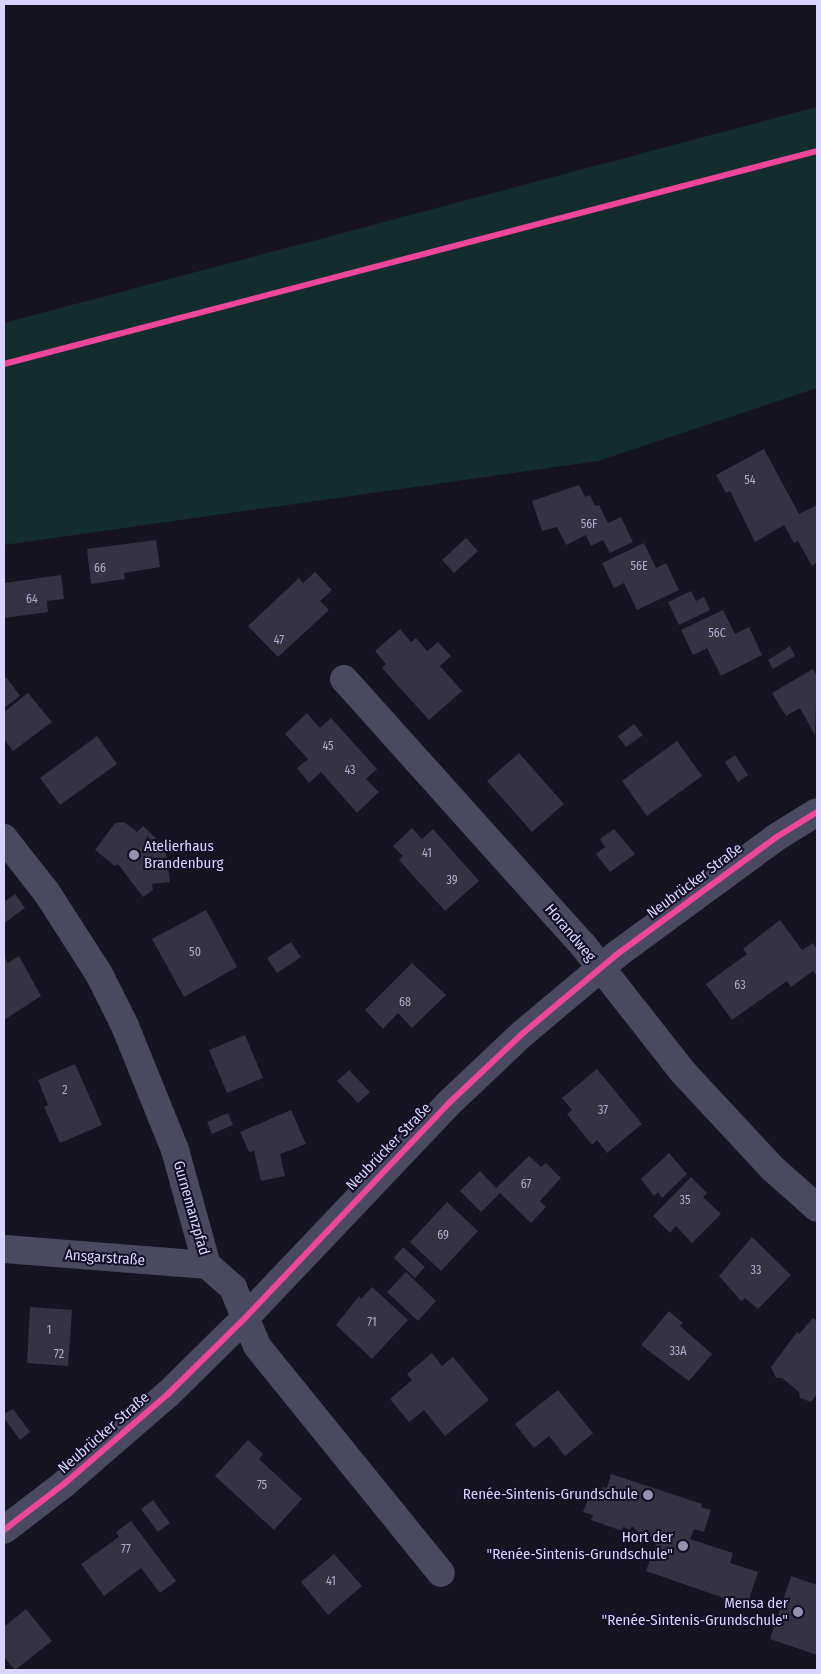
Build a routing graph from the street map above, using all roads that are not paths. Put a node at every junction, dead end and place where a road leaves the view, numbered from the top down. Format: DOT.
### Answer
graph roads {
  1 [pos="344,679"];
  2 [pos="817,812"];
  3 [pos="4,838"];
  4 [pos="599,968"];
  5 [pos="817,1208"];
  6 [pos="4,1249"];
  7 [pos="207,1266"];
  8 [pos="246,1318"];
  9 [pos="4,1530"];
  10 [pos="441,1573"];
  1 -- 4 [label="street, Horandweg"];
  2 -- 4 [label="street, Neubrücker Straße"];
  3 -- 7 [label="street, Gurnemanzpfad"];
  4 -- 5 [label="street, Horandweg"];
  4 -- 8 [label="street, Neubrücker Straße"];
  6 -- 7 [label="street, Ansgarstraße"];
  7 -- 8 [label="street, Gurnemanzpfad"];
  8 -- 9 [label="street, Neubrücker Straße"];
  8 -- 10 [label="street, Gurnemanzpfad"];
}
